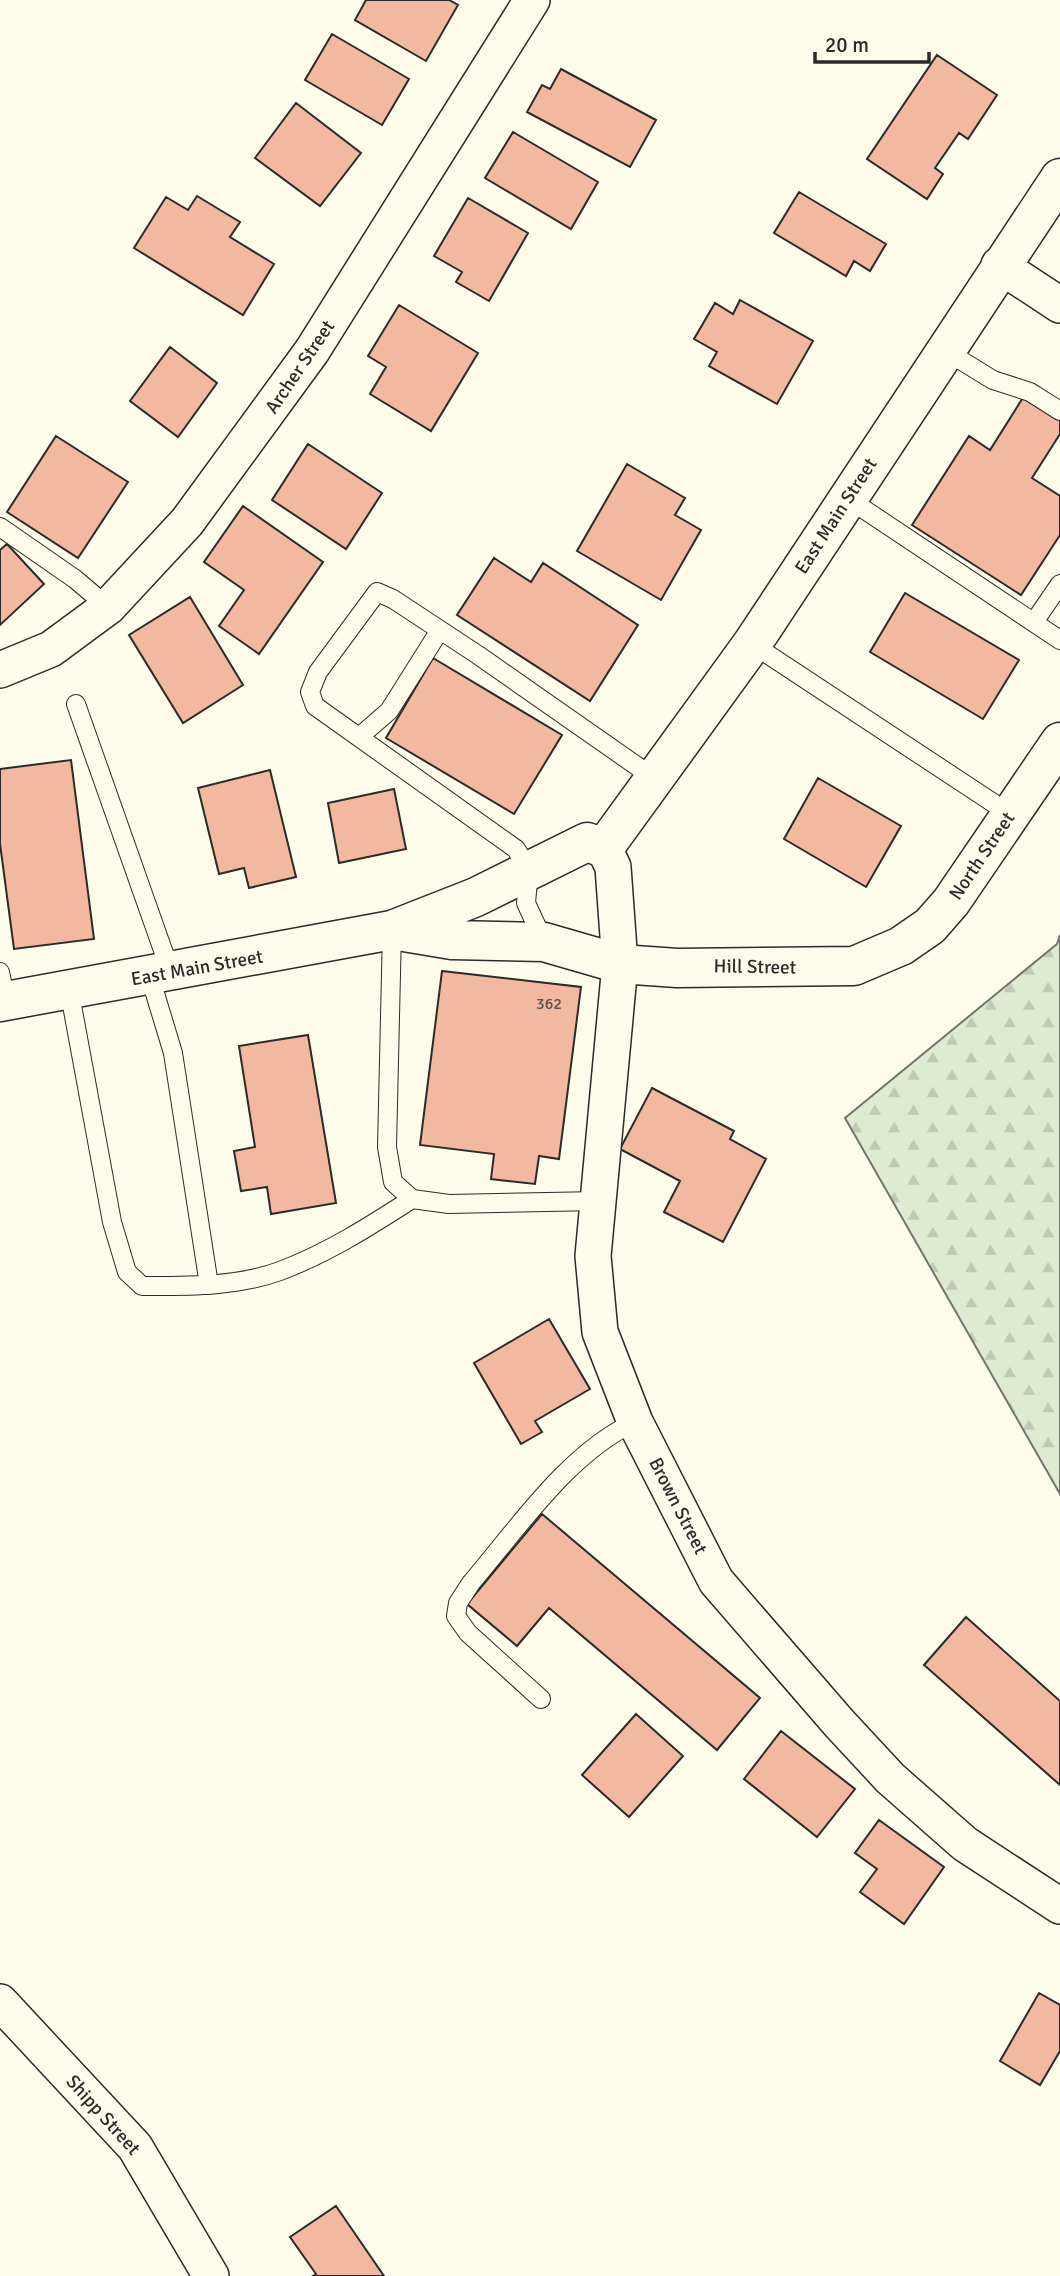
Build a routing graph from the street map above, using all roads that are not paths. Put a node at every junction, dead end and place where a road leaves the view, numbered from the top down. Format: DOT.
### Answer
graph roads {
  1 [pos="532,0"];
  2 [pos="1060,178"];
  3 [pos="999,265"];
  4 [pos="1060,305"];
  5 [pos="944,350"];
  6 [pos="1060,411"];
  7 [pos="847,498"];
  8 [pos="0,527"];
  9 [pos="1060,584"];
  10 [pos="108,607"];
  11 [pos="1034,622"];
  12 [pos="440,630"];
  13 [pos="1060,640"];
  14 [pos="752,644"];
  15 [pos="0,670"];
  16 [pos="76,704"];
  17 [pos="359,737"];
  18 [pos="1060,742"];
  19 [pos="654,778"];
  20 [pos="1010,814"];
  21 [pos="604,848"];
  22 [pos="529,870"];
  23 [pos="392,930"];
  24 [pos="544,942"];
  25 [pos="887,952"];
  26 [pos="620,964"];
  27 [pos="160,975"];
  28 [pos="69,989"];
  29 [pos="2,991"];
  30 [pos="412,1199"];
  31 [pos="598,1201"];
  32 [pos="209,1285"];
  33 [pos="635,1422"];
  34 [pos="541,1699"];
  35 [pos="1060,1906"];
  36 [pos="0,2002"];
  37 [pos="211,2276"];
  1 -- 10 [label="street, Archer Street"];
  2 -- 3 [label="main road, East Main Street"];
  3 -- 4 [label="street"];
  3 -- 5 [label="main road, East Main Street"];
  5 -- 6 [label="lane"];
  5 -- 7 [label="main road, East Main Street"];
  7 -- 11 [label="lane"];
  7 -- 14 [label="main road, East Main Street"];
  8 -- 10 [label="lane"];
  9 -- 11 [label="lane"];
  10 -- 15 [label="street, Archer Street"];
  11 -- 13 [label="lane"];
  12 -- 17 [label="lane"];
  12 -- 17 [label="lane"];
  12 -- 19 [label="lane"];
  14 -- 19 [label="main road, East Main Street"];
  14 -- 20 [label="lane"];
  16 -- 27 [label="lane"];
  17 -- 22 [label="lane"];
  18 -- 20 [label="main road, North Street"];
  19 -- 21 [label="main road, East Main Street"];
  20 -- 25 [label="main road, North Street"];
  21 -- 22 [label="main road, East Main Street"];
  21 -- 26 [label="street"];
  22 -- 23 [label="main road, East Main Street"];
  22 -- 24 [label="lane"];
  23 -- 24 [label="main road, East Main Street"];
  23 -- 27 [label="main road, East Main Street"];
  23 -- 30 [label="lane"];
  24 -- 26 [label="main road, East Main Street"];
  25 -- 26 [label="main road, Hill Street"];
  26 -- 31 [label="street, Brown Street"];
  27 -- 28 [label="main road, East Main Street"];
  27 -- 32 [label="lane"];
  28 -- 29 [label="main road, East Main Street"];
  28 -- 32 [label="lane"];
  30 -- 31 [label="lane"];
  30 -- 32 [label="lane"];
  31 -- 33 [label="street, Brown Street"];
  33 -- 34 [label="lane"];
  33 -- 35 [label="street, Brown Street"];
  36 -- 37 [label="street, Shipp Street"];
}
